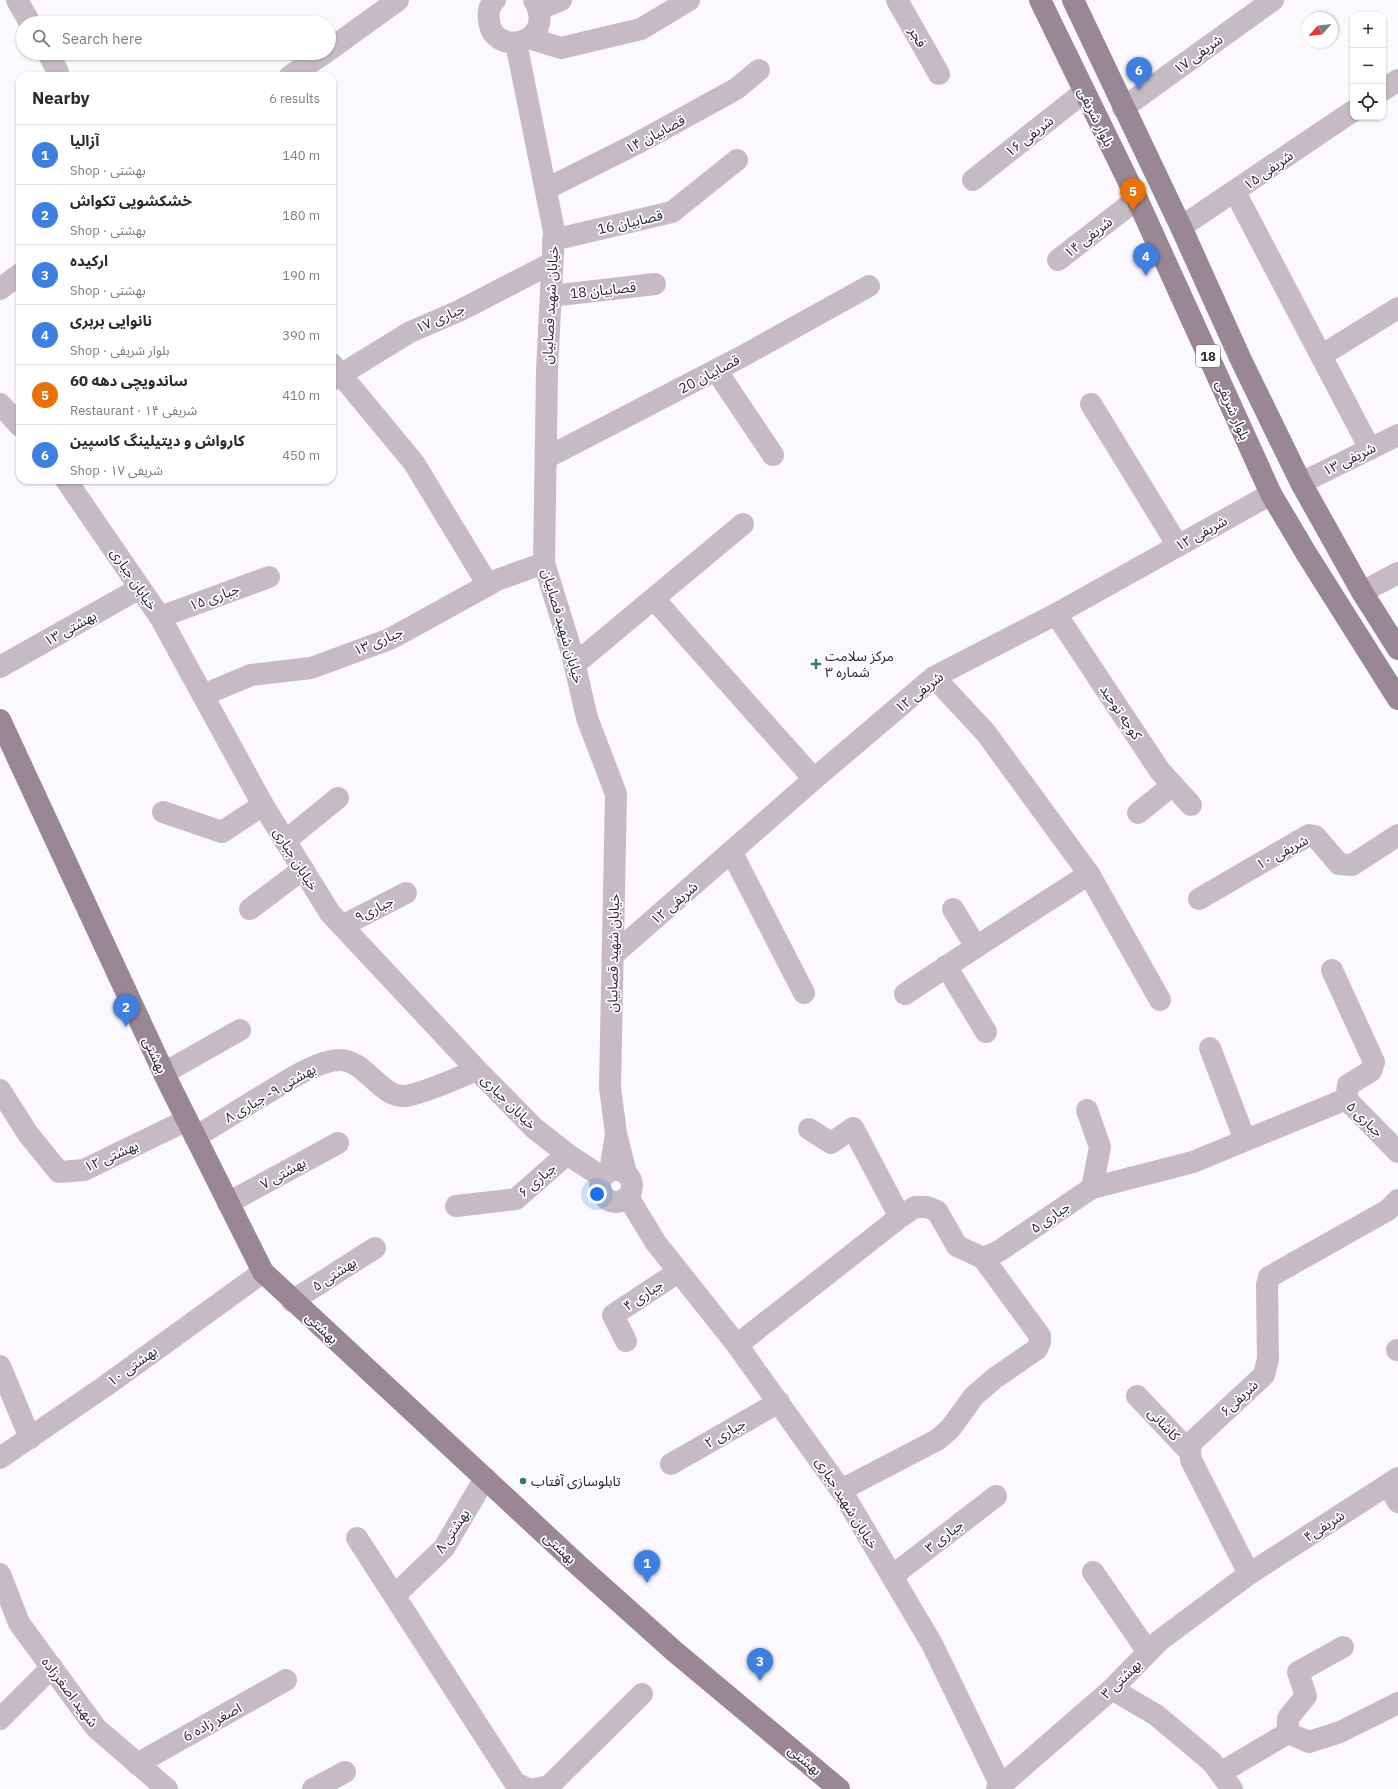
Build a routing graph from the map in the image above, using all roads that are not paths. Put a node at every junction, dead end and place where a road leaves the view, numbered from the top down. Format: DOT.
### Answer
graph roads {
  1 [pos="17,0"];
  2 [pos="398,0"];
  3 [pos="560,0"];
  4 [pos="689,0"];
  5 [pos="897,0"];
  6 [pos="1040,0"];
  7 [pos="1073,0"];
  8 [pos="1273,0"];
  9 [pos="493,1"];
  10 [pos="536,5"];
  11 [pos="26,16"];
  12 [pos="523,41"];
  13 [pos="336,45"];
  14 [pos="52,60"];
  15 [pos="314,60"];
  16 [pos="759,70"];
  17 [pos="58,72"];
  18 [pos="296,72"];
  19 [pos="939,74"];
  20 [pos="1398,80"];
  21 [pos="1386,88"];
  22 [pos="1084,92"];
  23 [pos="1123,108"];
  24 [pos="1350,113"];
  25 [pos="737,160"];
  26 [pos="973,180"];
  27 [pos="546,188"];
  28 [pos="1235,192"];
  29 [pos="1137,199"];
  30 [pos="1181,227"];
  31 [pos="554,240"];
  32 [pos="1058,260"];
  33 [pos="552,264"];
  34 [pos="16,277"];
  35 [pos="655,284"];
  36 [pos="869,286"];
  37 [pos="0,289"];
  38 [pos="551,296"];
  39 [pos="1398,308"];
  40 [pos="1322,355"];
  41 [pos="716,370"];
  42 [pos="336,372"];
  43 [pos="336,374"];
  44 [pos="0,404"];
  45 [pos="1091,404"];
  46 [pos="16,422"];
  47 [pos="1398,435"];
  48 [pos="1370,449"];
  49 [pos="773,455"];
  50 [pos="546,458"];
  51 [pos="1300,483"];
  52 [pos="69,484"];
  53 [pos="1271,494"];
  54 [pos="743,524"];
  55 [pos="1178,546"];
  56 [pos="544,563"];
  57 [pos="1398,573"];
  58 [pos="269,577"];
  59 [pos="488,585"];
  60 [pos="140,588"];
  61 [pos="1362,592"];
  62 [pos="654,599"];
  63 [pos="1056,614"];
  64 [pos="160,617"];
  65 [pos="1398,649"];
  66 [pos="575,664"];
  67 [pos="0,667"];
  68 [pos="934,677"];
  69 [pos="203,695"];
  70 [pos="1398,699"];
  71 [pos="0,720"];
  72 [pos="814,779"];
  73 [pos="1173,786"];
  74 [pos="338,798"];
  75 [pos="263,805"];
  76 [pos="1191,805"];
  77 [pos="163,812"];
  78 [pos="1138,813"];
  79 [pos="1398,835"];
  80 [pos="286,841"];
  81 [pos="732,853"];
  82 [pos="303,869"];
  83 [pos="1089,874"];
  84 [pos="406,893"];
  85 [pos="1199,899"];
  86 [pos="250,909"];
  87 [pos="953,909"];
  88 [pos="342,926"];
  89 [pos="976,946"];
  90 [pos="613,955"];
  91 [pos="946,966"];
  92 [pos="1332,970"];
  93 [pos="804,993"];
  94 [pos="905,994"];
  95 [pos="1160,1000"];
  96 [pos="240,1030"];
  97 [pos="986,1032"];
  98 [pos="1210,1048"];
  99 [pos="477,1070"];
  100 [pos="164,1073"];
  101 [pos="0,1090"];
  102 [pos="1346,1098"];
  103 [pos="1087,1110"];
  104 [pos="191,1128"];
  105 [pos="809,1129"];
  106 [pos="1245,1140"];
  107 [pos="338,1143"];
  108 [pos="1398,1152"];
  109 [pos="566,1154"];
  110 [pos="612,1174"];
  111 [pos="1092,1188"];
  112 [pos="621,1200"];
  113 [pos="1398,1200"];
  114 [pos="228,1203"];
  115 [pos="456,1206"];
  116 [pos="900,1217"];
  117 [pos="375,1248"];
  118 [pos="984,1258"];
  119 [pos="263,1272"];
  120 [pos="678,1272"];
  121 [pos="292,1301"];
  122 [pos="626,1341"];
  123 [pos="737,1345"];
  124 [pos="0,1366"];
  125 [pos="1137,1396"];
  126 [pos="779,1402"];
  127 [pos="30,1438"];
  128 [pos="1190,1452"];
  129 [pos="0,1458"];
  130 [pos="671,1464"];
  131 [pos="485,1478"];
  132 [pos="1394,1488"];
  133 [pos="841,1490"];
  134 [pos="996,1496"];
  135 [pos="357,1538"];
  136 [pos="1093,1572"];
  137 [pos="0,1574"];
  138 [pos="1249,1574"];
  139 [pos="892,1576"];
  140 [pos="395,1595"];
  141 [pos="6,1608"];
  142 [pos="1343,1647"];
  143 [pos="1148,1652"];
  144 [pos="52,1668"];
  145 [pos="286,1680"];
  146 [pos="1112,1689"];
  147 [pos="642,1694"];
  148 [pos="1398,1703"];
  149 [pos="0,1719"];
  150 [pos="1288,1733"];
  151 [pos="137,1764"];
  152 [pos="345,1772"];
  153 [pos="1226,1781"];
  154 [pos="155,1786"];
  155 [pos="999,1788"];
  156 [pos="313,1789"];
  157 [pos="528,1789"];
  158 [pos="535,1789"];
  159 [pos="840,1789"];
  1 -- 11 [label="street"];
  2 -- 13 [label="street"];
  3 -- 10 [label="street"];
  4 -- 12 [label="street"];
  5 -- 19 [label="street, فجر"];
  6 -- 22 [label="main road, بلوار شریفی / 18"];
  7 -- 23 [label="main road, بلوار شریفی / 18"];
  8 -- 23 [label="street, شریفی ۱۷"];
  9 -- 12 [label="street"];
  10 -- 12 [label="street"];
  12 -- 27 [label="street, خیابان شهید قصابیان"];
  14 -- 17 [label="street"];
  15 -- 18 [label="street"];
  16 -- 27 [label="street, قصابیان ۱۴"];
  20 -- 21 [label="street"];
  22 -- 26 [label="street, شریفی ۱۶"];
  22 -- 29 [label="main road, بلوار شریفی / 18"];
  23 -- 30 [label="main road, بلوار شریفی / 18"];
  24 -- 28 [label="street, شریفی ۱۵"];
  25 -- 31 [label="street, قصابیان 16"];
  27 -- 31 [label="street, خیابان شهید قصابیان"];
  28 -- 30 [label="street, شریفی ۱۵"];
  28 -- 40 [label="street"];
  29 -- 32 [label="street, شریفی ۱۴"];
  29 -- 53 [label="main road, بلوار شریفی / 18"];
  30 -- 51 [label="main road, بلوار شریفی / 18"];
  31 -- 33 [label="street, خیابان شهید قصابیان"];
  33 -- 38 [label="street, خیابان شهید قصابیان"];
  33 -- 42 [label="street, جباری ۱۷"];
  34 -- 37 [label="street"];
  35 -- 38 [label="street, قصابیان 18"];
  36 -- 41 [label="street, قصابیان 20"];
  38 -- 50 [label="street, خیابان شهید قصابیان"];
  39 -- 40 [label="street"];
  40 -- 48 [label="street"];
  41 -- 49 [label="street"];
  41 -- 50 [label="street, قصابیان 20"];
  43 -- 59 [label="street"];
  44 -- 46 [label="street"];
  45 -- 55 [label="street"];
  47 -- 48 [label="street, شریفی ۱۳"];
  48 -- 51 [label="street, شریفی ۱۳"];
  50 -- 56 [label="street, خیابان شهید قصابیان"];
  51 -- 61 [label="main road, بلوار شریفی / 18"];
  52 -- 60 [label="street, خیابان جباری"];
  53 -- 55 [label="street, شریفی ۱۲"];
  53 -- 70 [label="main road, بلوار شریفی / 18"];
  54 -- 62 [label="street"];
  55 -- 63 [label="street, شریفی ۱۲"];
  56 -- 59 [label="street, جباری ۱۳"];
  56 -- 66 [label="street, خیابان شهید قصابیان"];
  57 -- 61 [label="street"];
  58 -- 64 [label="street, جباری ۱۵"];
  59 -- 69 [label="street, جباری ۱۳"];
  60 -- 64 [label="street, خیابان جباری"];
  60 -- 67 [label="street, بهشتی ۱۳"];
  61 -- 65 [label="main road, بلوار شریفی / 18"];
  62 -- 66 [label="street"];
  62 -- 72 [label="street"];
  63 -- 68 [label="street, شریفی ۱۲"];
  63 -- 73 [label="street, کوچه توحید"];
  64 -- 69 [label="street, خیابان جباری"];
  66 -- 90 [label="street, خیابان شهید قصابیان"];
  68 -- 72 [label="street, شریفی ۱۲"];
  68 -- 83 [label="street"];
  69 -- 75 [label="street, خیابان جباری"];
  71 -- 100 [label="main road, بهشتی"];
  72 -- 81 [label="street, شریفی ۱۲"];
  73 -- 76 [label="street, کوچه توحید"];
  73 -- 78 [label="street"];
  74 -- 80 [label="street"];
  75 -- 77 [label="street"];
  75 -- 80 [label="street, خیابان جباری"];
  79 -- 85 [label="street, شریفی ۱۰"];
  80 -- 82 [label="street, خیابان جباری"];
  81 -- 90 [label="street, شریفی ۱۲"];
  81 -- 93 [label="street"];
  82 -- 86 [label="street"];
  82 -- 88 [label="street, خیابان جباری"];
  83 -- 89 [label="street"];
  83 -- 95 [label="street"];
  84 -- 88 [label="street, جباری۹"];
  87 -- 89 [label="street"];
  88 -- 99 [label="street, خیابان جباری"];
  89 -- 91 [label="street"];
  90 -- 110 [label="street, خیابان شهید قصابیان"];
  91 -- 94 [label="street"];
  91 -- 97 [label="street"];
  92 -- 102 [label="street"];
  96 -- 100 [label="street"];
  98 -- 106 [label="street"];
  99 -- 104 [label="street, بهشتی ۹- جباری ۸"];
  99 -- 109 [label="street, خیابان جباری"];
  100 -- 104 [label="main road, بهشتی"];
  101 -- 104 [label="street, بهشتی ۱۲"];
  102 -- 106 [label="street, جباری ۵"];
  102 -- 108 [label="street, جباری ۵"];
  103 -- 111 [label="street"];
  104 -- 114 [label="main road, بهشتی"];
  105 -- 116 [label="street"];
  106 -- 111 [label="street, جباری ۵"];
  107 -- 114 [label="street, بهشتی ۷"];
  109 -- 110 [label="street, خیابان جباری"];
  109 -- 115 [label="street, جباری ۶"];
  110 -- 112 [label="street"];
  110 -- 112 [label="street"];
  111 -- 118 [label="street, جباری ۵"];
  112 -- 120 [label="street, خیابان شهید جباری"];
  113 -- 128 [label="street, شریفی۶"];
  114 -- 119 [label="main road, بهشتی"];
  116 -- 118 [label="street"];
  116 -- 123 [label="street"];
  117 -- 121 [label="street, بهشتی ۵"];
  118 -- 133 [label="street"];
  119 -- 121 [label="main road, بهشتی"];
  119 -- 127 [label="street, بهشتی ۱۰"];
  120 -- 122 [label="street, جباری ۴"];
  120 -- 123 [label="street, خیابان شهید جباری"];
  121 -- 131 [label="main road, بهشتی"];
  123 -- 126 [label="street, خیابان شهید جباری"];
  124 -- 127 [label="street"];
  125 -- 128 [label="street, کاشانی"];
  126 -- 130 [label="street, جباری ۲"];
  126 -- 133 [label="street, خیابان شهید جباری"];
  127 -- 129 [label="street, بهشتی ۱۰"];
  128 -- 138 [label="street"];
  131 -- 140 [label="street, بهشتی ۸"];
  131 -- 159 [label="main road, بهشتی"];
  132 -- 138 [label="street, شریفی۴"];
  133 -- 139 [label="street, خیابان شهید جباری"];
  134 -- 139 [label="street, جباری ۳"];
  135 -- 140 [label="street"];
  136 -- 143 [label="street"];
  137 -- 141 [label="street, شهید اصغرزاده"];
  138 -- 143 [label="street, بهشتی ۳"];
  139 -- 155 [label="street, خیابان شهید جباری"];
  140 -- 157 [label="street"];
  141 -- 144 [label="street, شهید اصغرزاده"];
  142 -- 150 [label="street"];
  143 -- 146 [label="street, بهشتی ۳"];
  144 -- 149 [label="street"];
  144 -- 151 [label="street, شهید اصغرزاده"];
  145 -- 151 [label="street, اصغر زاده 6"];
  146 -- 153 [label="street"];
  146 -- 155 [label="street, بهشتی ۳"];
  147 -- 158 [label="street"];
  148 -- 150 [label="street"];
  150 -- 153 [label="street"];
  151 -- 154 [label="street, شهید اصغرزاده"];
  152 -- 156 [label="street"];
}
